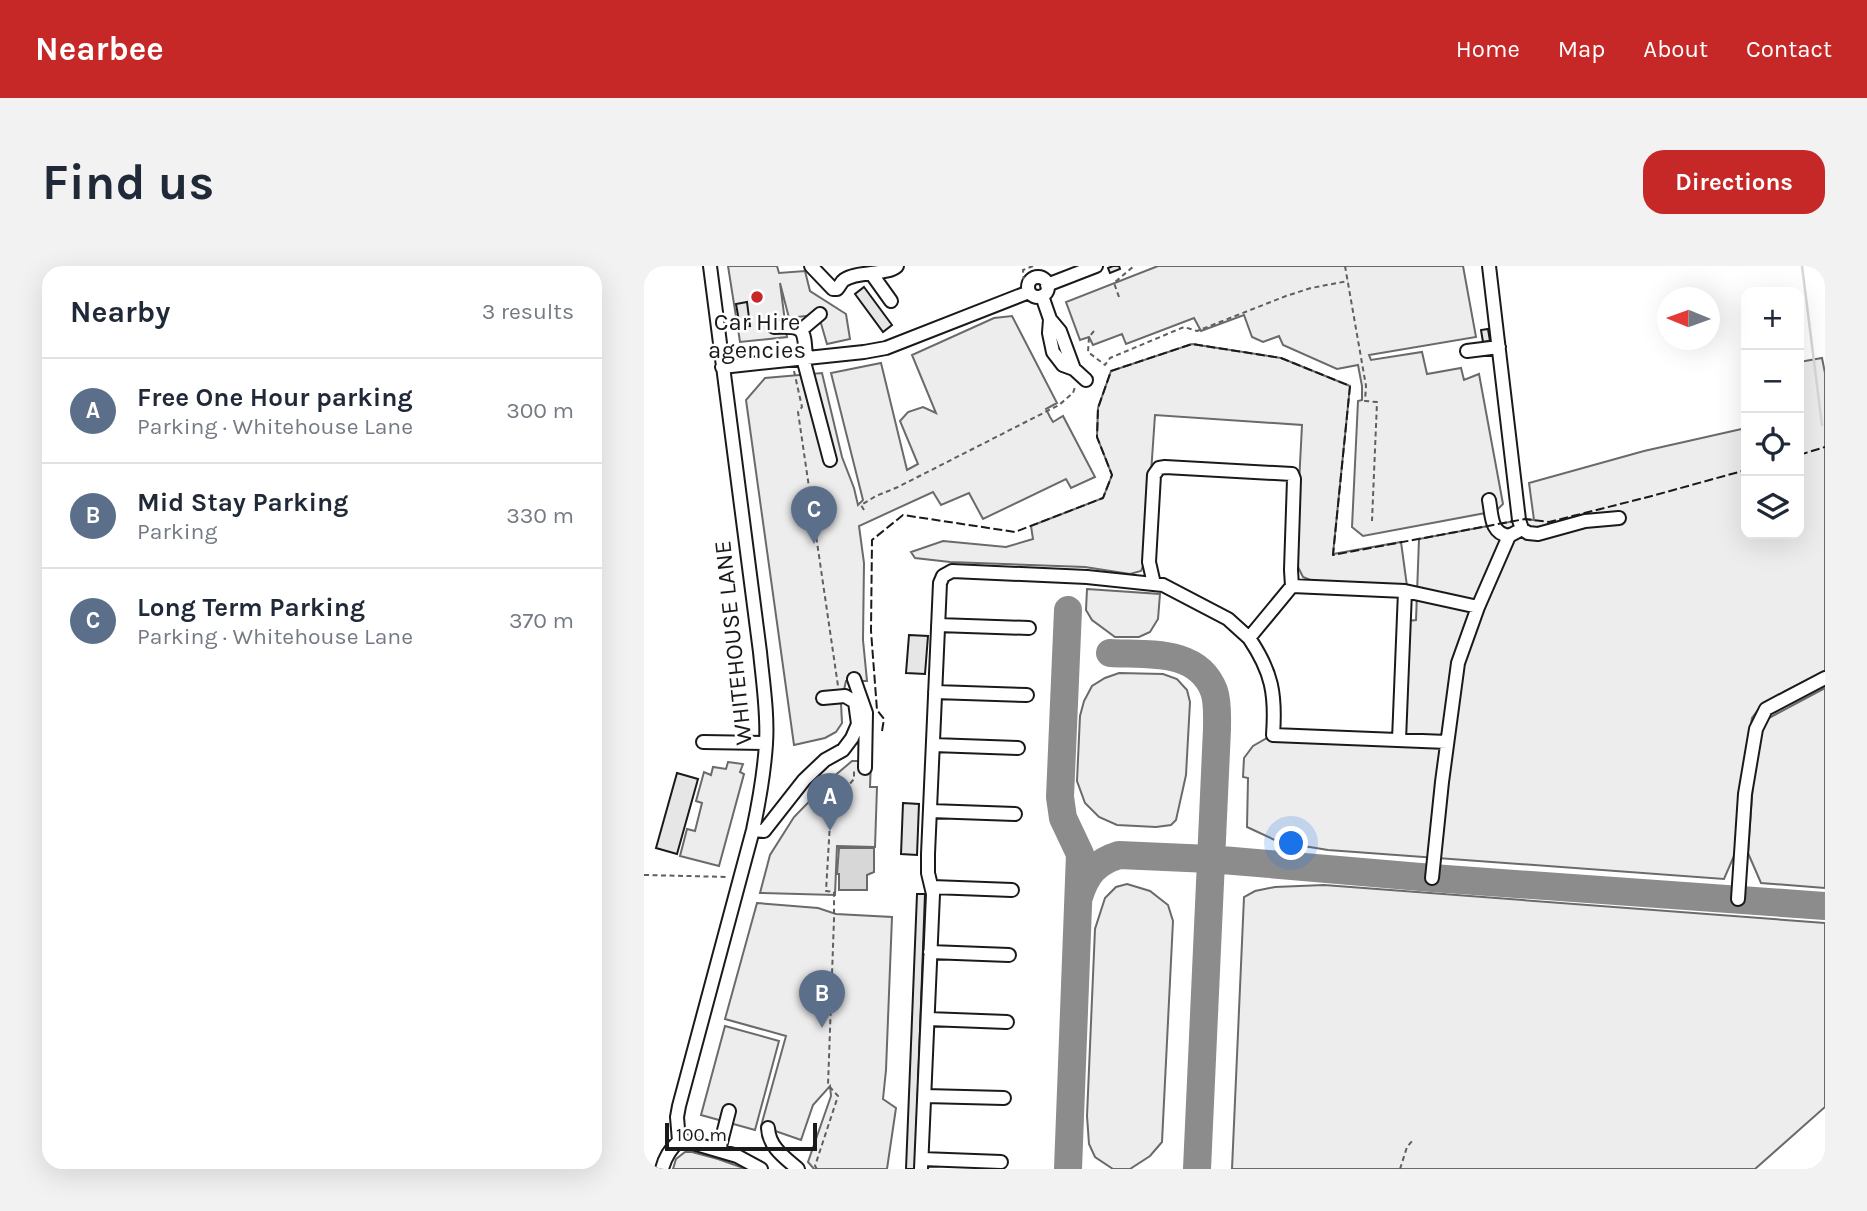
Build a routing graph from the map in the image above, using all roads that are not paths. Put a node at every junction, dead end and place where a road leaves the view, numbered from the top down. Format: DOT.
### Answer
graph roads {
  1 [pos="710,266"];
  2 [pos="811,266"];
  3 [pos="897,266"];
  4 [pos="1096,266"];
  5 [pos="1489,266"];
  6 [pos="844,272"];
  7 [pos="871,273"];
  8 [pos="1035,289"];
  9 [pos="891,301"];
  10 [pos="820,314"];
  11 [pos="775,327"];
  12 [pos="801,330"];
  13 [pos="1499,346"];
  14 [pos="1467,351"];
  15 [pos="806,358"];
  16 [pos="751,364"];
  17 [pos="722,367"];
  18 [pos="1081,383"];
  19 [pos="724,387"];
  20 [pos="830,460"];
  21 [pos="1489,500"];
  22 [pos="1619,518"];
  23 [pos="1522,529"];
  24 [pos="1509,536"];
  25 [pos="1154,584"];
  26 [pos="1292,586"];
  27 [pos="1405,591"];
  28 [pos="1478,607"];
  29 [pos="938,625"];
  30 [pos="1029,628"];
  31 [pos="1249,638"];
  32 [pos="1825,678"];
  33 [pos="855,679"];
  34 [pos="935,692"];
  35 [pos="1027,695"];
  36 [pos="822,698"];
  37 [pos="1399,740"];
  38 [pos="703,742"];
  39 [pos="1447,742"];
  40 [pos="766,743"];
  41 [pos="933,745"];
  42 [pos="1018,748"];
  43 [pos="843,750"];
  44 [pos="930,811"];
  45 [pos="1015,814"];
  46 [pos="753,830"];
  47 [pos="1432,878"];
  48 [pos="932,887"];
  49 [pos="1012,890"];
  50 [pos="1738,899"];
  51 [pos="930,952"];
  52 [pos="1009,955"];
  53 [pos="928,1019"];
  54 [pos="1007,1022"];
  55 [pos="925,1096"];
  56 [pos="1004,1098"];
  57 [pos="729,1111"];
  58 [pos="768,1128"];
  59 [pos="678,1141"];
  60 [pos="719,1150"];
  61 [pos="1001,1162"];
  62 [pos="921,1164"];
  63 [pos="662,1169"];
  64 [pos="761,1169"];
  65 [pos="798,1169"];
  1 -- 17 [label="street, WHITEHOUSE LANE"];
  2 -- 6 [label="street"];
  3 -- 7 [label="street"];
  4 -- 8 [label="street"];
  5 -- 13 [label="street"];
  6 -- 7 [label="street"];
  7 -- 9 [label="street"];
  8 -- 15 [label="street"];
  8 -- 18 [label="street"];
  10 -- 12 [label="street"];
  11 -- 12 [label="street"];
  12 -- 15 [label="street"];
  13 -- 14 [label="street"];
  13 -- 23 [label="street"];
  15 -- 16 [label="street"];
  15 -- 20 [label="street"];
  16 -- 17 [label="street"];
  16 -- 19 [label="street"];
  17 -- 19 [label="street, WHITEHOUSE LANE"];
  19 -- 40 [label="street, WHITEHOUSE LANE"];
  21 -- 24 [label="street"];
  22 -- 23 [label="street"];
  23 -- 24 [label="street"];
  24 -- 28 [label="street"];
  25 -- 26 [label="street"];
  25 -- 29 [label="street"];
  25 -- 31 [label="street"];
  26 -- 27 [label="street"];
  26 -- 31 [label="street"];
  27 -- 28 [label="street"];
  27 -- 37 [label="street"];
  28 -- 39 [label="street"];
  29 -- 30 [label="street"];
  29 -- 34 [label="street"];
  31 -- 37 [label="street"];
  32 -- 50 [label="street"];
  33 -- 43 [label="street"];
  34 -- 35 [label="street"];
  34 -- 41 [label="street"];
  36 -- 43 [label="street"];
  37 -- 39 [label="street"];
  38 -- 40 [label="street"];
  39 -- 47 [label="street"];
  40 -- 46 [label="street, WHITEHOUSE LANE"];
  41 -- 42 [label="street"];
  41 -- 44 [label="street"];
  43 -- 46 [label="street"];
  44 -- 45 [label="street"];
  44 -- 48 [label="street"];
  46 -- 59 [label="street, WHITEHOUSE LANE"];
  48 -- 49 [label="street"];
  48 -- 51 [label="street"];
  51 -- 52 [label="street"];
  51 -- 53 [label="street"];
  53 -- 54 [label="street"];
  53 -- 55 [label="street"];
  55 -- 56 [label="street"];
  55 -- 62 [label="street"];
  57 -- 60 [label="street"];
  58 -- 65 [label="street"];
  59 -- 60 [label="street"];
  59 -- 63 [label="street, WHITEHOUSE LANE"];
  60 -- 64 [label="street"];
  61 -- 62 [label="street"];
}
